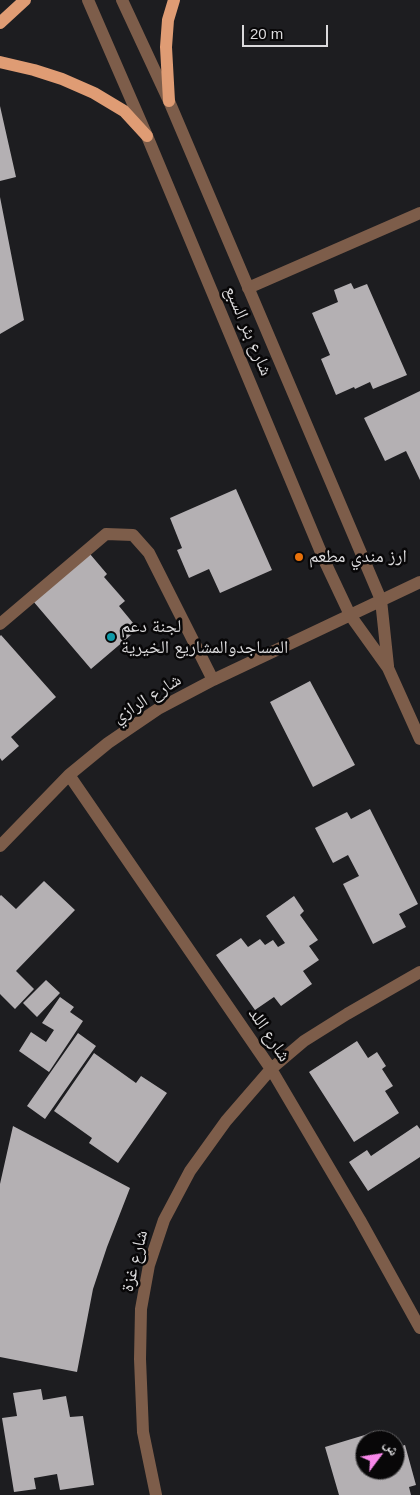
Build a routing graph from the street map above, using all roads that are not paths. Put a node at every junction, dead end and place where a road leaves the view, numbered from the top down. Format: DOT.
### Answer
graph roads {
  1 [pos="25,0"];
  2 [pos="88,0"];
  3 [pos="122,0"];
  4 [pos="174,0"];
  5 [pos="0,23"];
  6 [pos="0,62"];
  7 [pos="169,102"];
  8 [pos="147,136"];
  9 [pos="420,213"];
  10 [pos="248,288"];
  11 [pos="420,582"];
  12 [pos="381,600"];
  13 [pos="350,615"];
  14 [pos="0,624"];
  15 [pos="388,668"];
  16 [pos="213,680"];
  17 [pos="420,739"];
  18 [pos="69,775"];
  19 [pos="0,846"];
  20 [pos="420,972"];
  21 [pos="272,1069"];
  22 [pos="420,1328"];
  23 [pos="156,1495"];
  1 -- 5 [label="main road"];
  2 -- 8 [label="street, شارع بئر السبع"];
  3 -- 7 [label="street, شارع بئر السبع"];
  4 -- 7 [label="main road"];
  6 -- 8 [label="main road"];
  7 -- 10 [label="street, شارع بئر السبع"];
  8 -- 13 [label="street, شارع بئر السبع"];
  9 -- 10 [label="street"];
  10 -- 12 [label="street, شارع بئر السبع"];
  11 -- 12 [label="street, شارع الرازي"];
  12 -- 13 [label="street, شارع الرازي"];
  12 -- 15 [label="street, شارع بئر السبع"];
  13 -- 15 [label="street, شارع بئر السبع"];
  13 -- 16 [label="street, شارع الرازي"];
  14 -- 16 [label="street"];
  15 -- 17 [label="street, شارع بئر السبع"];
  16 -- 18 [label="street, شارع الرازي"];
  18 -- 19 [label="street, شارع الرازي"];
  18 -- 21 [label="street, شارع اللد"];
  20 -- 21 [label="street, شارع غزة"];
  21 -- 22 [label="street, شارع اللد"];
  21 -- 23 [label="street, شارع غزة"];
}
